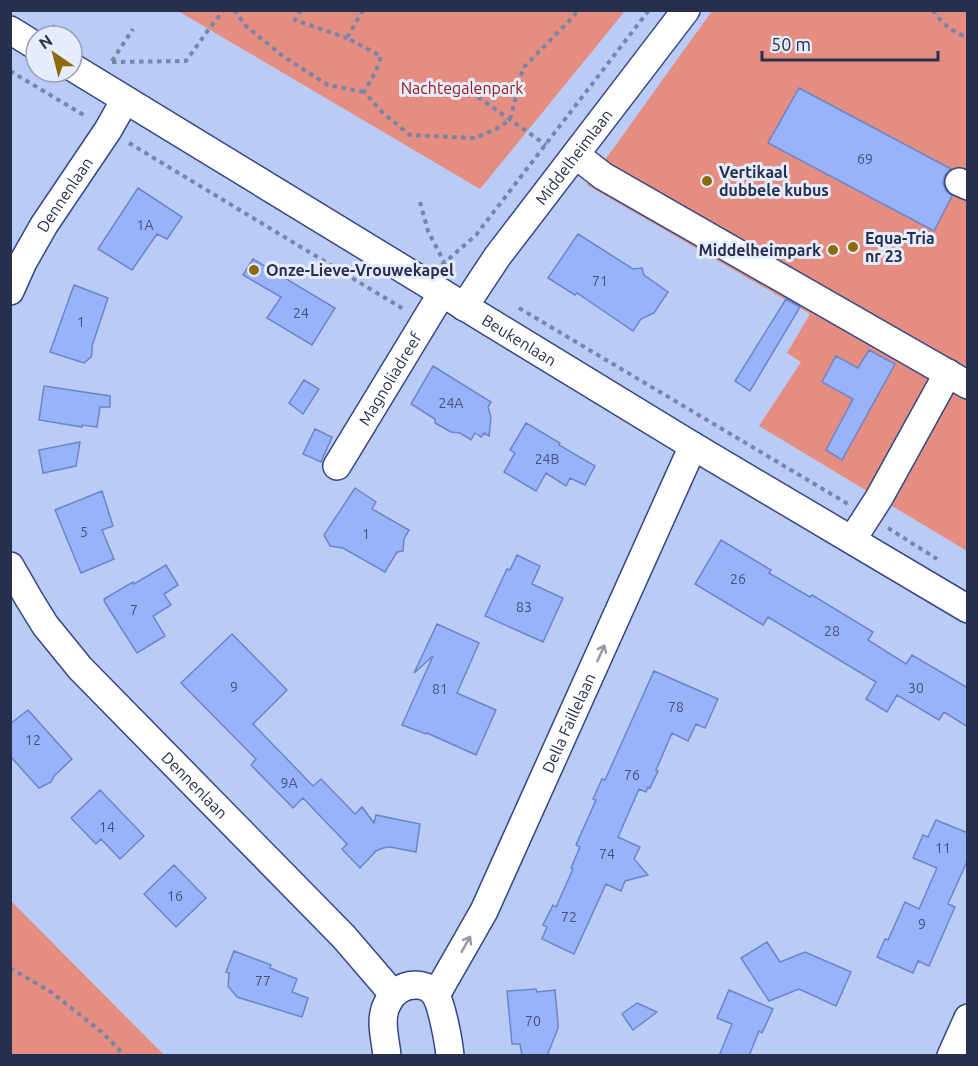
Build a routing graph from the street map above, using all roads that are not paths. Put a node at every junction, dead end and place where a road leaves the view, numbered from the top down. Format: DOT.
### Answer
graph roads {
  1 [pos="686,10"];
  2 [pos="10,30"];
  3 [pos="24,38"];
  4 [pos="84,74"];
  5 [pos="125,100"];
  6 [pos="573,159"];
  7 [pos="10,291"];
  8 [pos="453,300"];
  9 [pos="958,379"];
  10 [pos="688,458"];
  11 [pos="337,466"];
  12 [pos="852,540"];
  13 [pos="10,566"];
  14 [pos="968,609"];
  15 [pos="393,994"];
  16 [pos="436,995"];
  17 [pos="968,1018"];
  18 [pos="387,1056"];
  19 [pos="450,1056"];
  20 [pos="951,1056"];
  1 -- 6 [label="street, Middelheimlaan"];
  2 -- 3 [label="street"];
  4 -- 5 [label="street, Beukenlaan"];
  5 -- 7 [label="street, Dennenlaan"];
  5 -- 8 [label="street, Beukenlaan"];
  6 -- 8 [label="street, Middelheimlaan"];
  6 -- 9 [label="street"];
  8 -- 10 [label="street, Beukenlaan"];
  8 -- 11 [label="street, Magnoliadreef"];
  9 -- 12 [label="street"];
  10 -- 12 [label="street, Beukenlaan"];
  16 -- 10 [label="street, Della Faillelaan, one-way"];
  12 -- 14 [label="street, Beukenlaan"];
  13 -- 15 [label="street, Dennenlaan"];
  15 -- 16 [label="street"];
  15 -- 18 [label="street"];
  16 -- 19 [label="street"];
  17 -- 20 [label="street"];
}
